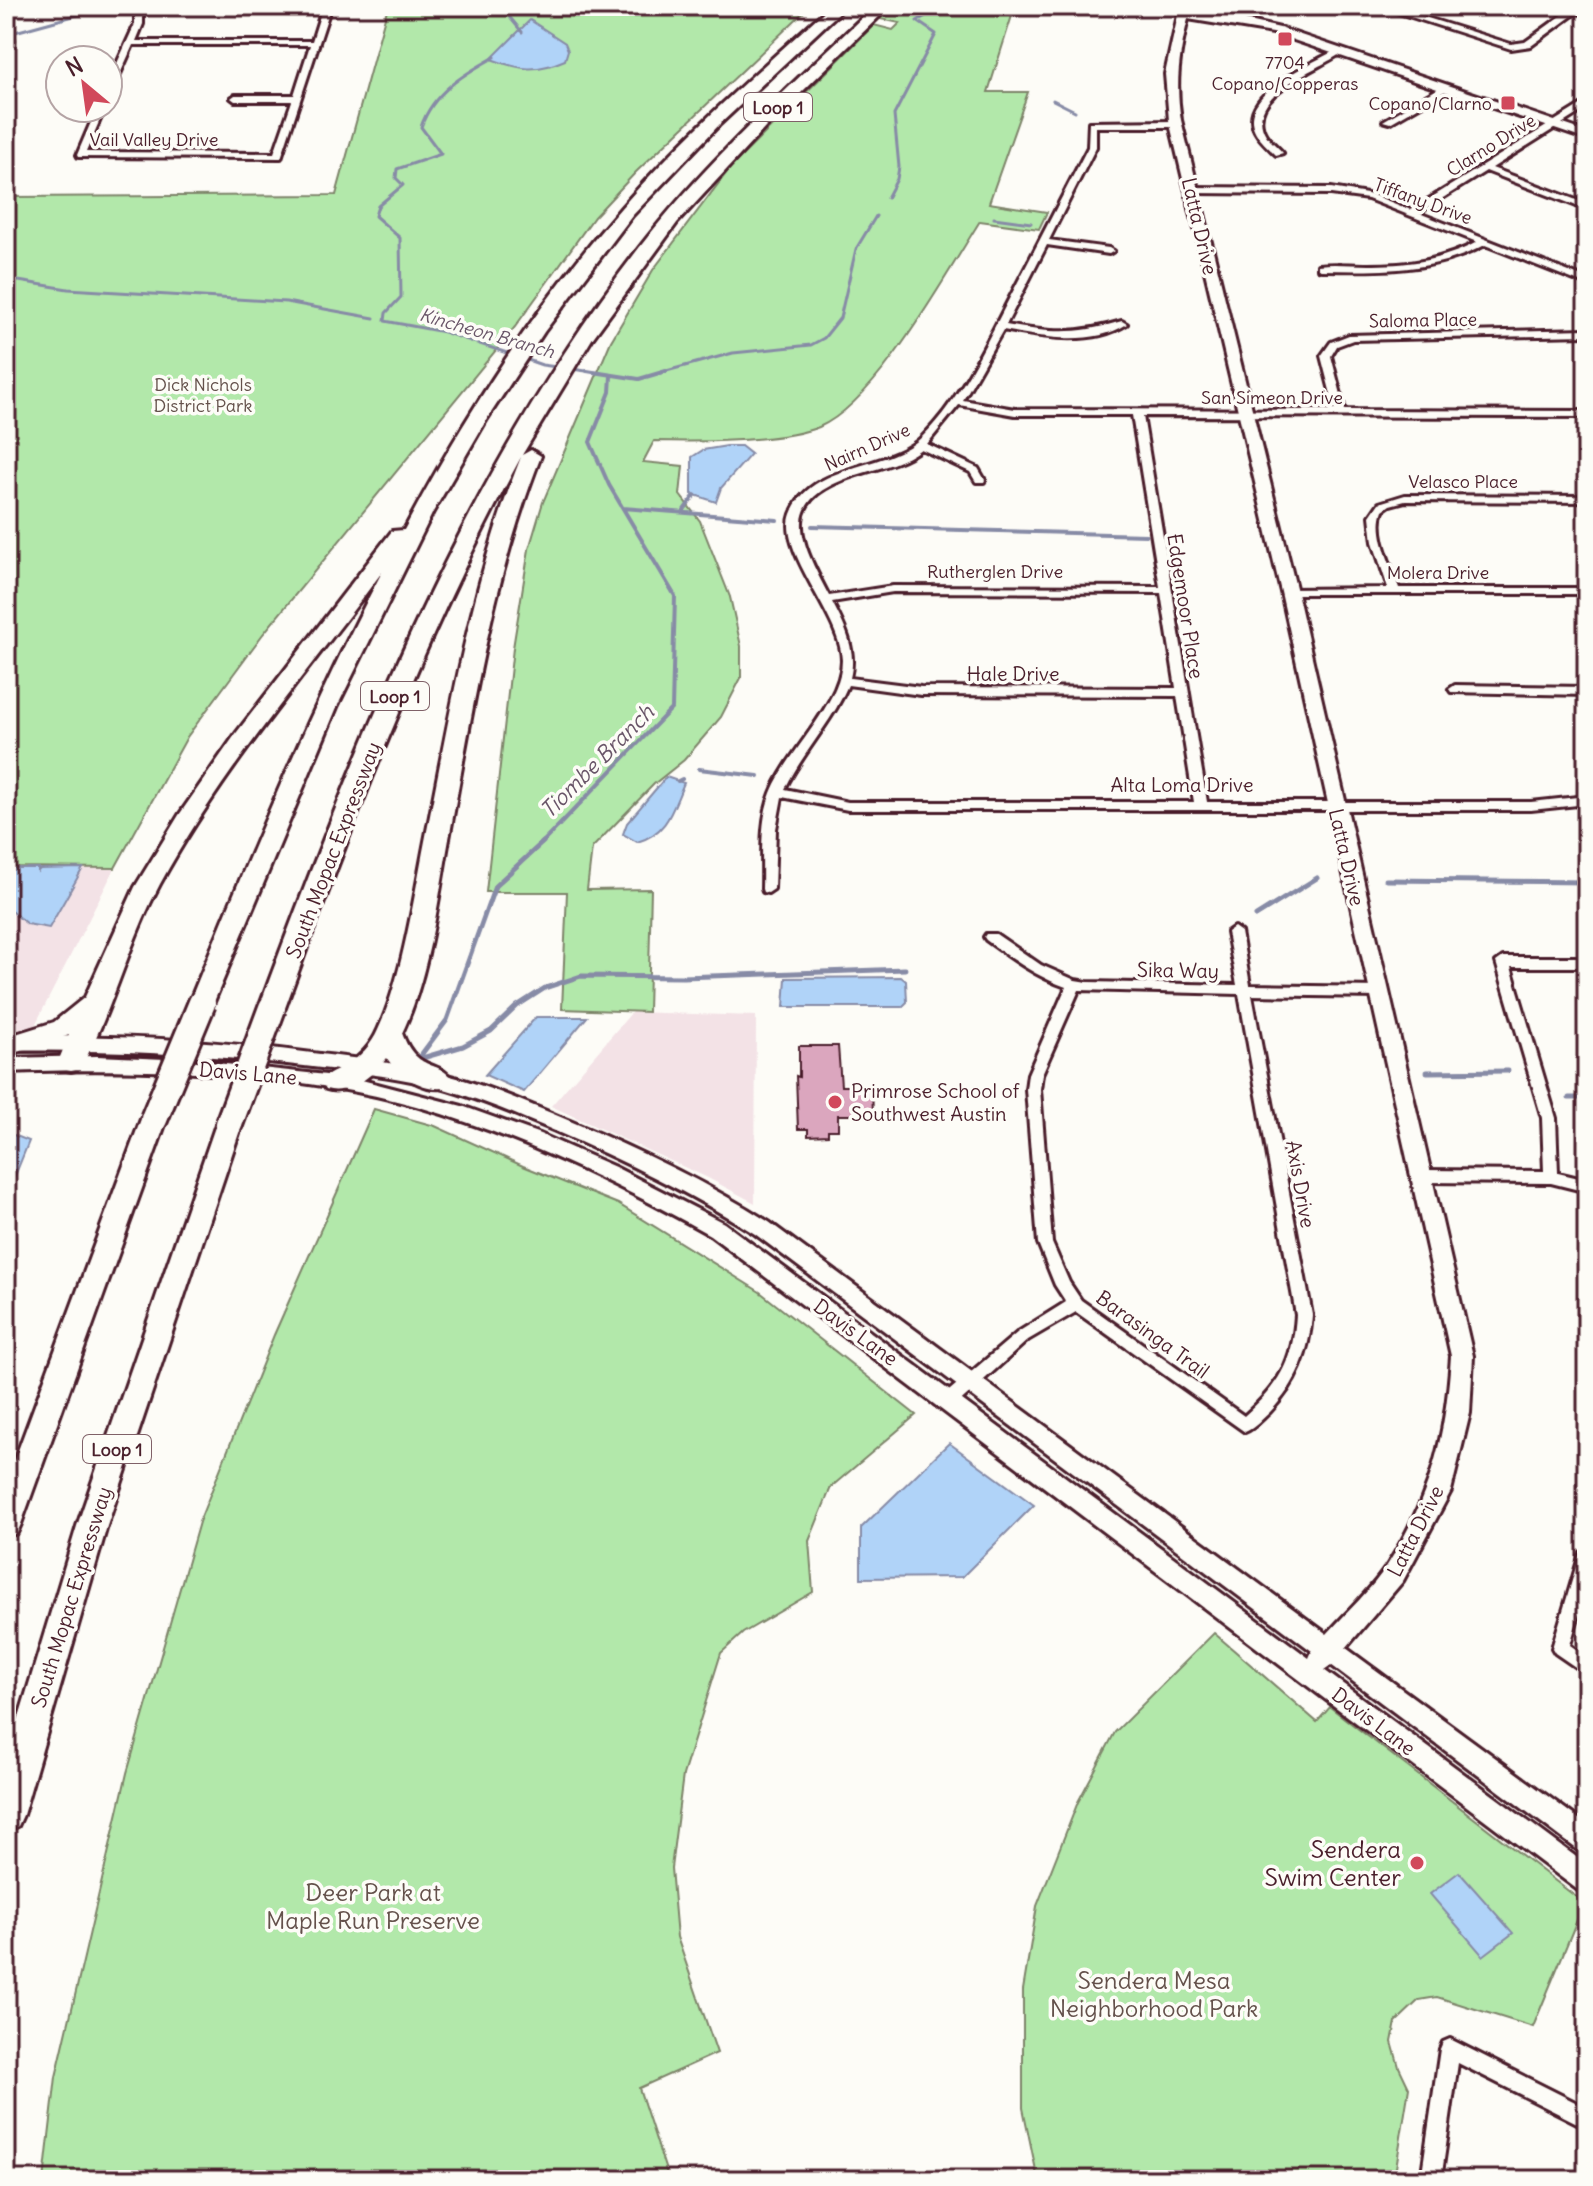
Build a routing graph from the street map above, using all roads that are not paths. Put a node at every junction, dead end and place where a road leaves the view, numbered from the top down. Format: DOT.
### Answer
graph roads {
  1 [pos="139,6"];
  2 [pos="327,6"];
  3 [pos="839,6"];
  4 [pos="1381,6"];
  5 [pos="1556,6"];
  6 [pos="881,9"];
  7 [pos="1185,11"];
  8 [pos="1573,11"];
  9 [pos="1587,13"];
  10 [pos="6,29"];
  11 [pos="131,43"];
  12 [pos="315,43"];
  13 [pos="6,50"];
  14 [pos="1339,52"];
  15 [pos="124,58"];
  16 [pos="1444,88"];
  17 [pos="235,98"];
  18 [pos="297,98"];
  19 [pos="1587,104"];
  20 [pos="1387,121"];
  21 [pos="94,124"];
  22 [pos="1176,124"];
  23 [pos="1554,124"];
  24 [pos="1587,136"];
  25 [pos="1279,153"];
  26 [pos="1485,168"];
  27 [pos="1192,190"];
  28 [pos="1587,207"];
  29 [pos="1413,213"];
  30 [pos="1045,242"];
  31 [pos="1485,242"];
  32 [pos="1109,251"];
  33 [pos="1321,267"];
  34 [pos="1587,282"];
  35 [pos="1122,324"];
  36 [pos="1000,327"];
  37 [pos="1587,332"];
  38 [pos="552,394"];
  39 [pos="958,402"];
  40 [pos="1137,413"];
  41 [pos="1244,413"];
  42 [pos="1341,413"];
  43 [pos="1587,414"];
  44 [pos="921,445"];
  45 [pos="980,480"];
  46 [pos="433,497"];
  47 [pos="1587,499"];
  48 [pos="1166,590"];
  49 [pos="1394,590"];
  50 [pos="1587,591"];
  51 [pos="1289,592"];
  52 [pos="825,600"];
  53 [pos="844,681"];
  54 [pos="1455,689"];
  55 [pos="1587,691"];
  56 [pos="1181,692"];
  57 [pos="778,792"];
  58 [pos="1587,800"];
  59 [pos="1201,804"];
  60 [pos="1335,804"];
  61 [pos="768,889"];
  62 [pos="1234,932"];
  63 [pos="991,937"];
  64 [pos="1587,962"];
  65 [pos="1074,985"];
  66 [pos="1247,991"];
  67 [pos="1379,992"];
  68 [pos="96,1000"];
  69 [pos="390,1034"];
  70 [pos="9,1051"];
  71 [pos="76,1052"];
  72 [pos="365,1067"];
  73 [pos="439,1080"];
  74 [pos="335,1082"];
  75 [pos="1423,1176"];
  76 [pos="1551,1177"];
  77 [pos="1587,1186"];
  78 [pos="718,1199"];
  79 [pos="699,1219"];
  80 [pos="1076,1304"];
  81 [pos="970,1381"];
  82 [pos="949,1401"];
  83 [pos="1245,1425"];
  84 [pos="6,1524"];
  85 [pos="1587,1557"];
  86 [pos="1328,1650"];
  87 [pos="1587,1667"];
  88 [pos="1310,1672"];
  89 [pos="6,1815"];
  90 [pos="1587,1841"];
  91 [pos="1587,1881"];
  92 [pos="1587,2118"];
  93 [pos="1431,2180"];
  1 -- 11 [label="street"];
  2 -- 12 [label="street"];
  3 -- 46 [label="highway, Loop 1"];
  4 -- 8 [label="street"];
  5 -- 8 [label="street"];
  6 -- 38 [label="highway, South Mopac Expressway / Loop 1"];
  7 -- 14 [label="street"];
  7 -- 22 [label="street, Latta Drive"];
  8 -- 9 [label="street"];
  10 -- 13 [label="street"];
  11 -- 12 [label="street"];
  11 -- 15 [label="street"];
  12 -- 18 [label="street"];
  14 -- 16 [label="street"];
  14 -- 25 [label="street"];
  16 -- 20 [label="street"];
  16 -- 23 [label="street"];
  17 -- 18 [label="street"];
  18 -- 21 [label="street, Vail Valley Drive"];
  19 -- 23 [label="street, Clarno Drive"];
  22 -- 27 [label="street, Latta Drive"];
  22 -- 30 [label="street, Nairn Drive"];
  23 -- 24 [label="street"];
  23 -- 26 [label="street, Clarno Drive"];
  26 -- 28 [label="street"];
  26 -- 29 [label="street, Clarno Drive"];
  27 -- 29 [label="street, Tiffany Drive"];
  27 -- 41 [label="street, Latta Drive"];
  29 -- 31 [label="street, Tiffany Drive"];
  30 -- 32 [label="street"];
  30 -- 36 [label="street, Nairn Drive"];
  31 -- 33 [label="street"];
  31 -- 34 [label="street, Tiffany Drive"];
  35 -- 36 [label="street"];
  36 -- 39 [label="street, Nairn Drive"];
  37 -- 42 [label="street, Saloma Place"];
  38 -- 69 [label="highway"];
  38 -- 89 [label="highway, South Mopac Expressway / Loop 1, bridge"];
  39 -- 40 [label="street, San Simeon Drive"];
  39 -- 44 [label="street, Nairn Drive"];
  40 -- 41 [label="street, San Simeon Drive"];
  40 -- 48 [label="street, Edgemoor Place"];
  41 -- 42 [label="street, San Simeon Drive"];
  41 -- 51 [label="street, Latta Drive"];
  42 -- 43 [label="street, San Simeon Drive"];
  44 -- 45 [label="street"];
  44 -- 52 [label="street, Nairn Drive"];
  46 -- 68 [label="highway"];
  46 -- 84 [label="highway, Loop 1, bridge"];
  47 -- 49 [label="street, Velasco Place"];
  48 -- 52 [label="street, Rutherglen Drive"];
  48 -- 56 [label="street, Edgemoor Place"];
  49 -- 50 [label="street, Molera Drive"];
  49 -- 51 [label="street, Molera Drive"];
  51 -- 60 [label="street, Latta Drive"];
  52 -- 53 [label="street, Nairn Drive"];
  53 -- 56 [label="street, Hale Drive"];
  53 -- 57 [label="street"];
  54 -- 55 [label="street"];
  56 -- 59 [label="street, Edgemoor Place"];
  57 -- 59 [label="street, Alta Loma Drive"];
  57 -- 61 [label="street"];
  58 -- 60 [label="street, Alta Loma Drive"];
  59 -- 60 [label="street, Alta Loma Drive"];
  60 -- 67 [label="street, Latta Drive"];
  62 -- 66 [label="street, Axis Drive"];
  63 -- 65 [label="street, Sika Way"];
  64 -- 76 [label="street"];
  65 -- 66 [label="street, Sika Way"];
  65 -- 80 [label="street, Barasinga Trail"];
  66 -- 67 [label="street, Sika Way"];
  66 -- 83 [label="street, Axis Drive"];
  67 -- 75 [label="street, Latta Drive"];
  68 -- 70 [label="highway"];
  68 -- 71 [label="highway"];
  69 -- 72 [label="highway"];
  69 -- 73 [label="highway"];
  70 -- 71 [label="street, Davis Lane"];
  71 -- 72 [label="street, Davis Lane"];
  71 -- 74 [label="street, Davis Lane"];
  72 -- 73 [label="street, Davis Lane"];
  72 -- 74 [label="highway"];
  73 -- 78 [label="street, Davis Lane"];
  74 -- 79 [label="street, Davis Lane"];
  75 -- 76 [label="street"];
  75 -- 86 [label="street, Latta Drive"];
  76 -- 77 [label="street"];
  78 -- 79 [label="street"];
  78 -- 81 [label="street, Davis Lane"];
  79 -- 82 [label="street, Davis Lane"];
  80 -- 81 [label="street"];
  80 -- 83 [label="street, Barasinga Trail"];
  81 -- 82 [label="street"];
  81 -- 86 [label="street, Davis Lane"];
  82 -- 88 [label="street, Davis Lane"];
  85 -- 87 [label="street"];
  86 -- 88 [label="street, Latta Drive"];
  86 -- 90 [label="street, Davis Lane"];
  88 -- 91 [label="street, Davis Lane"];
  92 -- 93 [label="street"];
}
